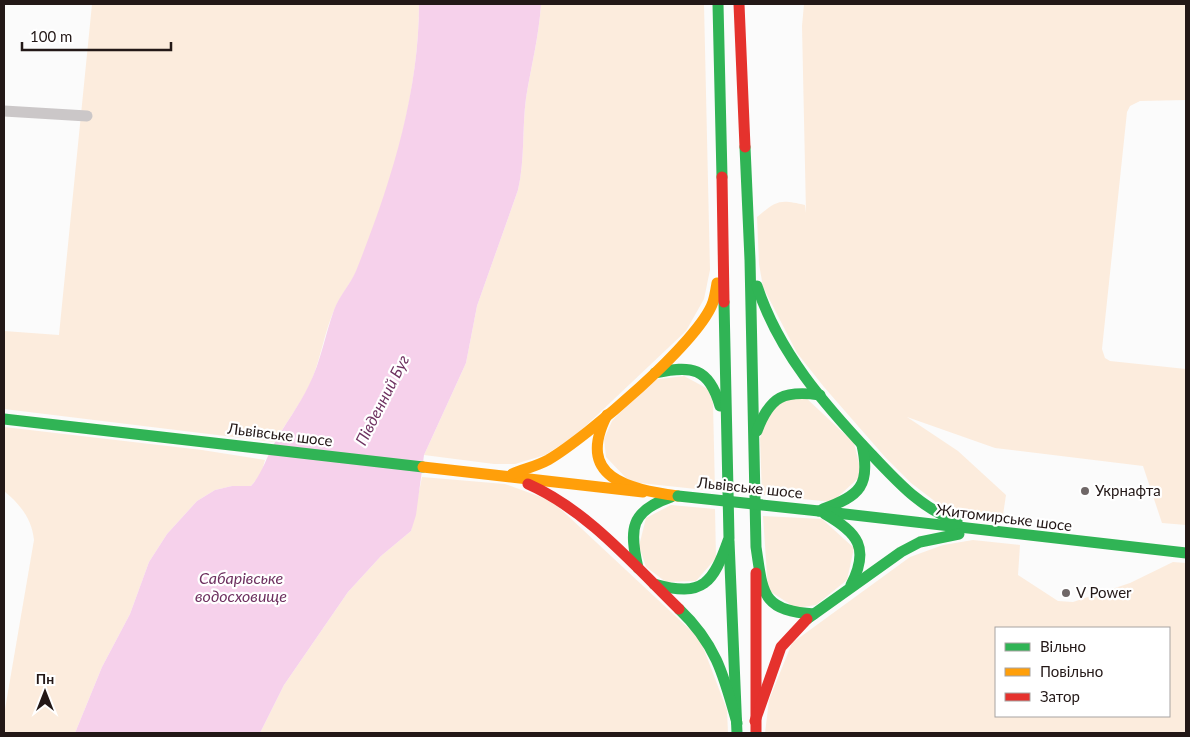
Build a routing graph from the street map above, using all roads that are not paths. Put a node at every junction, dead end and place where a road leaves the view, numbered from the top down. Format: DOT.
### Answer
graph roads {
  1 [pos="718,4"];
  2 [pos="739,4"];
  3 [pos="4,111"];
  4 [pos="87,116"];
  5 [pos="722,260"];
  6 [pos="750,260"];
  7 [pos="655,373"];
  8 [pos="820,395"];
  9 [pos="607,415"];
  10 [pos="4,419"];
  11 [pos="726,433"];
  12 [pos="754,440"];
  13 [pos="862,445"];
  14 [pos="508,475"];
  15 [pos="642,492"];
  16 [pos="678,496"];
  17 [pos="819,510"];
  18 [pos="980,530"];
  19 [pos="728,538"];
  20 [pos="756,547"];
  21 [pos="1186,553"];
  22 [pos="638,568"];
  23 [pos="654,584"];
  24 [pos="849,589"];
  25 [pos="814,614"];
  26 [pos="756,721"];
  27 [pos="737,728"];
  28 [pos="756,733"];
  1 -- 5 [label="main road"];
  2 -- 6 [label="main road"];
  3 -- 4 [label="street"];
  5 -- 7 [label="main road"];
  5 -- 11 [label="main road"];
  6 -- 8 [label="main road"];
  6 -- 12 [label="main road"];
  7 -- 9 [label="main road"];
  7 -- 11 [label="main road"];
  8 -- 12 [label="main road"];
  8 -- 13 [label="main road"];
  9 -- 14 [label="main road"];
  9 -- 15 [label="main road"];
  10 -- 14 [label="main road, Львівське шосе"];
  11 -- 19 [label="main road"];
  12 -- 20 [label="main road"];
  13 -- 17 [label="main road"];
  13 -- 18 [label="main road"];
  14 -- 15 [label="main road, Львівське шосе"];
  14 -- 22 [label="main road"];
  15 -- 16 [label="main road, Львівське шосе"];
  16 -- 17 [label="main road, Львівське шосе, bridge"];
  16 -- 22 [label="main road"];
  17 -- 18 [label="main road, Житомирське шосе"];
  17 -- 24 [label="main road"];
  18 -- 21 [label="main road, Житомирське шосе"];
  18 -- 24 [label="main road"];
  19 -- 23 [label="main road"];
  19 -- 27 [label="main road"];
  20 -- 25 [label="main road"];
  20 -- 26 [label="main road"];
  22 -- 23 [label="main road"];
  23 -- 27 [label="main road"];
  24 -- 25 [label="main road"];
  25 -- 26 [label="main road"];
  26 -- 28 [label="main road"];
}
